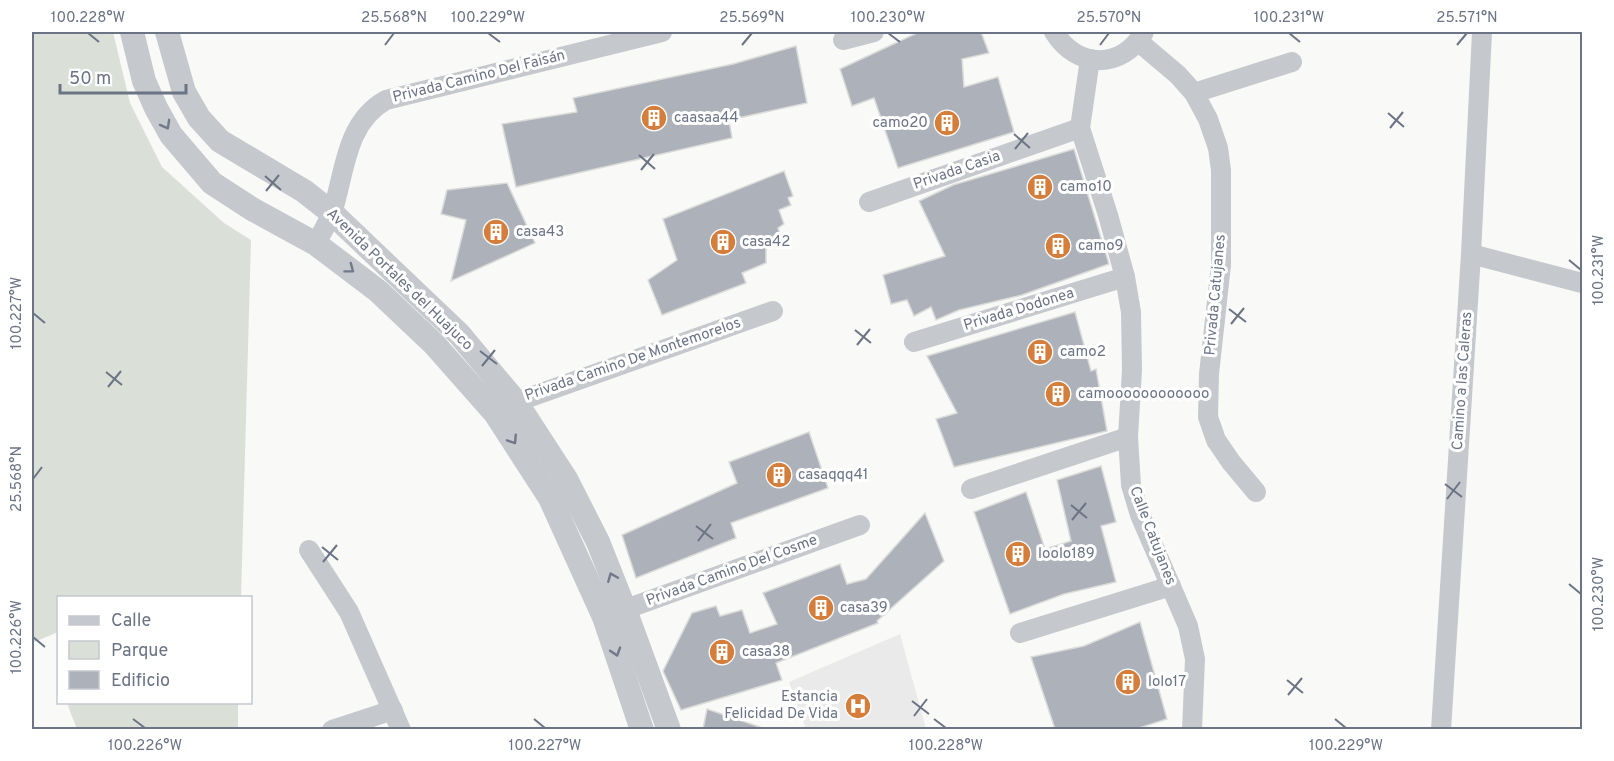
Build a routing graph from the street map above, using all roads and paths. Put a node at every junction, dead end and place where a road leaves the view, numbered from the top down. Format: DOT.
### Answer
graph roads {
  1 [pos="132,32"];
  2 [pos="167,32"];
  3 [pos="662,32"];
  4 [pos="874,32"];
  5 [pos="1054,32"];
  6 [pos="1482,32"];
  7 [pos="1141,37"];
  8 [pos="843,40"];
  9 [pos="1090,59"];
  10 [pos="1292,62"];
  11 [pos="1194,93"];
  12 [pos="1080,128"];
  13 [pos="220,141"];
  14 [pos="198,168"];
  15 [pos="869,202"];
  16 [pos="332,213"];
  17 [pos="316,244"];
  18 [pos="1471,254"];
  19 [pos="1125,277"];
  20 [pos="1582,284"];
  21 [pos="773,311"];
  22 [pos="914,342"];
  23 [pos="506,407"];
  24 [pos="1128,437"];
  25 [pos="971,489"];
  26 [pos="1256,492"];
  27 [pos="860,525"];
  28 [pos="309,550"];
  29 [pos="1171,586"];
  30 [pos="615,614"];
  31 [pos="1020,633"];
  32 [pos="393,710"];
  33 [pos="332,729"];
  34 [pos="401,729"];
  35 [pos="642,729"];
  36 [pos="669,729"];
  37 [pos="1192,729"];
  38 [pos="1441,729"];
  1 -- 14 [label="street, Avenida Portales del Huajuco, one-way"];
  2 -- 13 [label="street, Avenida Portales del Huajuco"];
  3 -- 16 [label="street, Privada Camino Del Faisán"];
  4 -- 8 [label="street"];
  5 -- 9 [label="street"];
  6 -- 18 [label="street, Camino a las Caleras"];
  7 -- 9 [label="street"];
  7 -- 11 [label="street, Privada Catujanes"];
  9 -- 12 [label="street, Calle Catujanes"];
  10 -- 11 [label="street"];
  11 -- 26 [label="street, Privada Catujanes"];
  12 -- 15 [label="street, Privada Casia"];
  12 -- 19 [label="street, Calle Catujanes"];
  13 -- 14 [label="street"];
  13 -- 16 [label="street, Avenida Portales del Huajuco"];
  14 -- 17 [label="street, Avenida Portales del Huajuco"];
  16 -- 17 [label="street, Privada Camino Del Faisán"];
  16 -- 23 [label="street, Avenida Portales del Huajuco"];
  17 -- 23 [label="street, Avenida Portales del Huajuco, one-way"];
  18 -- 20 [label="street"];
  18 -- 38 [label="street, Camino a las Caleras"];
  19 -- 22 [label="street, Privada Dodonea"];
  19 -- 24 [label="street, Calle Catujanes"];
  21 -- 23 [label="street, Privada Camino De Montemorelos"];
  23 -- 30 [label="street, Avenida Portales del Huajuco"];
  24 -- 25 [label="street"];
  24 -- 29 [label="street, Calle Catujanes"];
  27 -- 30 [label="street, Privada Camino Del Cosme"];
  28 -- 32 [label="street"];
  29 -- 31 [label="street"];
  29 -- 37 [label="street, Calle Catujanes"];
  30 -- 35 [label="street, Avenida Portales del Huajuco, one-way"];
  30 -- 36 [label="street, Avenida Portales del Huajuco"];
  32 -- 33 [label="street"];
  32 -- 34 [label="street"];
}
